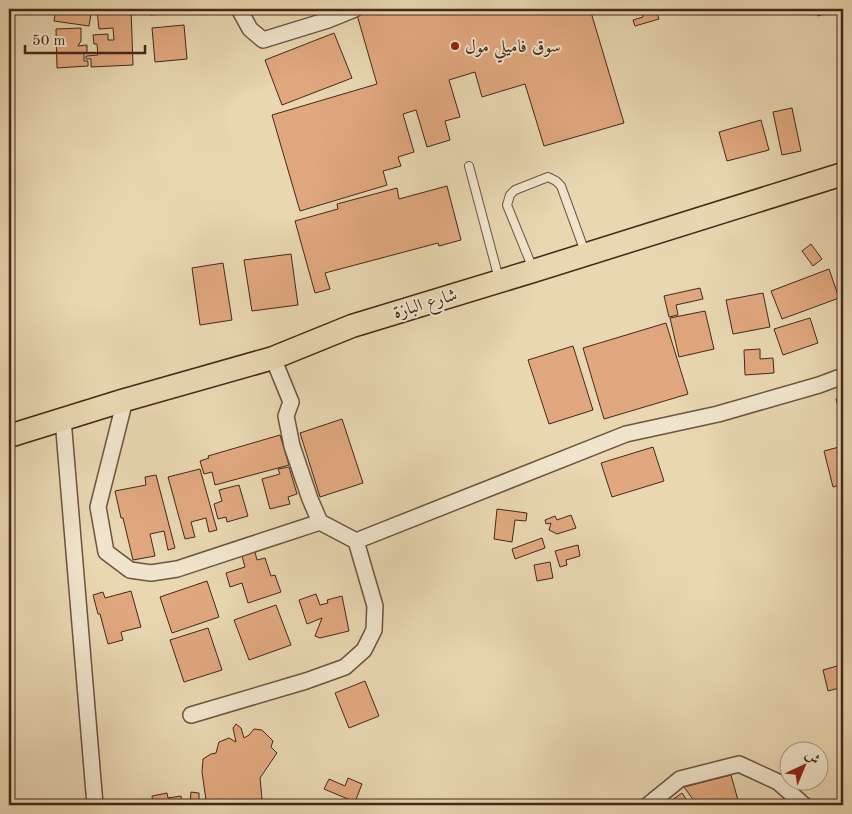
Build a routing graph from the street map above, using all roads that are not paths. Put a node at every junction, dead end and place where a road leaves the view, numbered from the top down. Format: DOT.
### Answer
graph roads {
  1 [pos="239,9"];
  2 [pos="349,10"];
  3 [pos="469,166"];
  4 [pos="843,174"];
  5 [pos="586,255"];
  6 [pos="534,271"];
  7 [pos="499,281"];
  8 [pos="273,358"];
  9 [pos="843,376"];
  10 [pos="125,400"];
  11 [pos="63,419"];
  12 [pos="9,436"];
  13 [pos="320,522"];
  14 [pos="356,540"];
  15 [pos="191,715"];
  16 [pos="95,805"];
  17 [pos="648,805"];
  18 [pos="804,805"];
  1 -- 2 [label="street"];
  3 -- 7 [label="lane"];
  4 -- 5 [label="main road, شارع البازة"];
  5 -- 6 [label="main road, شارع البازة"];
  5 -- 6 [label="lane"];
  6 -- 7 [label="main road, شارع البازة"];
  7 -- 8 [label="main road, شارع البازة"];
  8 -- 10 [label="main road, شارع البازة"];
  8 -- 13 [label="street"];
  9 -- 14 [label="street"];
  10 -- 11 [label="main road, شارع البازة"];
  10 -- 13 [label="street"];
  11 -- 12 [label="main road, شارع البازة"];
  11 -- 16 [label="street"];
  13 -- 14 [label="street"];
  14 -- 15 [label="street"];
  17 -- 18 [label="street"];
}
